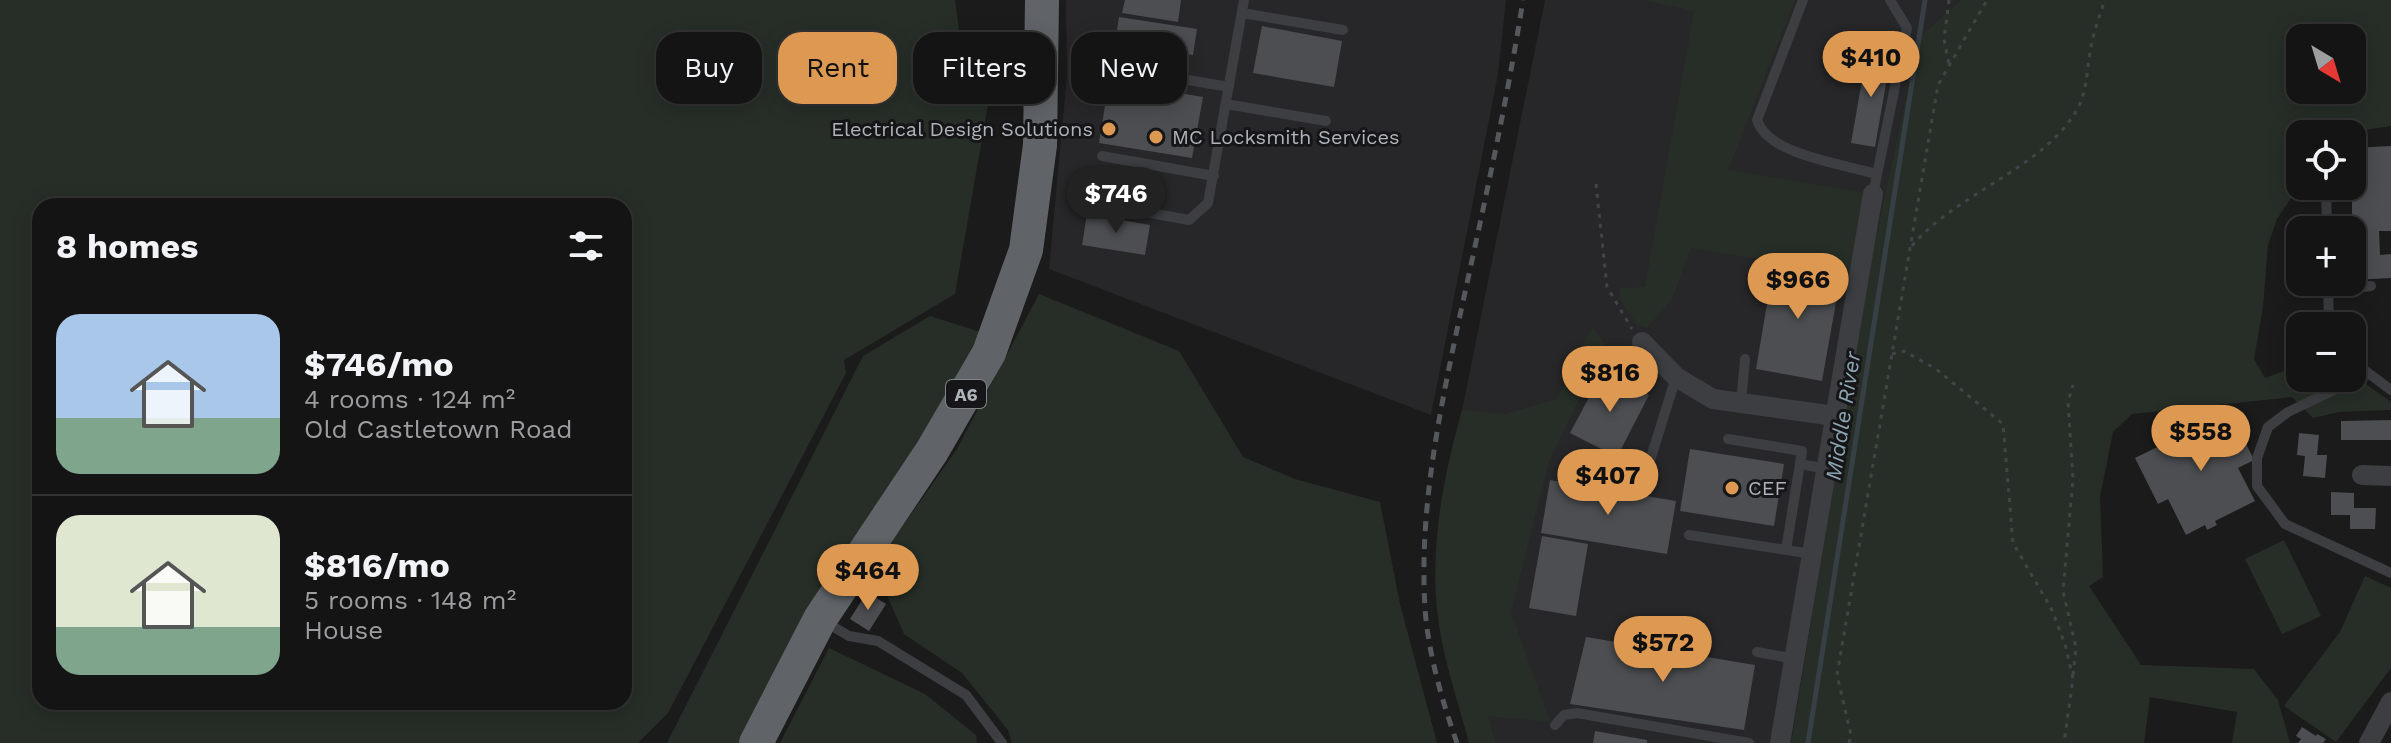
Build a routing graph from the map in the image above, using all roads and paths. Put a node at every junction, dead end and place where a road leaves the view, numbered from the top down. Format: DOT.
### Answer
graph roads {
  1 [pos="1042,0"];
  2 [pos="1244,0"];
  3 [pos="1803,0"];
  4 [pos="1890,0"];
  5 [pos="1949,0"];
  6 [pos="1987,0"];
  7 [pos="2105,0"];
  8 [pos="1242,13"];
  9 [pos="1343,30"];
  10 [pos="1949,64"];
  11 [pos="1187,80"];
  12 [pos="1229,87"];
  13 [pos="1226,104"];
  14 [pos="1326,121"];
  15 [pos="1102,156"];
  16 [pos="1214,176"];
  17 [pos="1596,184"];
  18 [pos="1874,184"];
  19 [pos="1095,203"];
  20 [pos="1910,249"];
  21 [pos="2366,286"];
  22 [pos="2371,286"];
  23 [pos="1642,342"];
  24 [pos="1892,354"];
  25 [pos="1745,359"];
  26 [pos="2367,374"];
  27 [pos="1676,377"];
  28 [pos="2073,385"];
  29 [pos="2391,390"];
  30 [pos="1741,404"];
  31 [pos="1835,416"];
  32 [pos="1728,439"];
  33 [pos="1572,462"];
  34 [pos="1800,464"];
  35 [pos="1827,469"];
  36 [pos="2362,475"];
  37 [pos="2391,476"];
  38 [pos="1689,535"];
  39 [pos="1786,550"];
  40 [pos="1812,554"];
  41 [pos="2391,573"];
  42 [pos="820,619"];
  43 [pos="1757,652"];
  44 [pos="1795,659"];
  45 [pos="2073,679"];
  46 [pos="2391,702"];
  47 [pos="1555,725"];
  48 [pos="756,743"];
  49 [pos="1002,743"];
  50 [pos="1749,743"];
  51 [pos="1780,743"];
  52 [pos="1849,743"];
  53 [pos="2064,743"];
  54 [pos="2369,743"];
  1 -- 42 [label="highway, A6"];
  2 -- 8 [label="lane"];
  3 -- 18 [label="lane"];
  4 -- 18 [label="lane"];
  5 -- 10 [label="path"];
  6 -- 10 [label="path"];
  7 -- 20 [label="path"];
  8 -- 9 [label="lane"];
  8 -- 12 [label="lane"];
  10 -- 20 [label="path"];
  11 -- 12 [label="lane"];
  12 -- 13 [label="lane"];
  13 -- 14 [label="lane"];
  13 -- 16 [label="lane"];
  15 -- 16 [label="lane"];
  16 -- 19 [label="lane"];
  17 -- 23 [label="path"];
  18 -- 31 [label="street"];
  20 -- 24 [label="path"];
  21 -- 22 [label="lane"];
  23 -- 27 [label="street"];
  24 -- 45 [label="path"];
  24 -- 52 [label="path"];
  25 -- 30 [label="lane"];
  26 -- 29 [label="lane"];
  26 -- 41 [label="lane"];
  27 -- 30 [label="street"];
  27 -- 33 [label="lane"];
  28 -- 45 [label="path"];
  30 -- 31 [label="street"];
  31 -- 35 [label="street"];
  32 -- 34 [label="lane"];
  34 -- 35 [label="lane"];
  34 -- 39 [label="lane"];
  35 -- 40 [label="street"];
  36 -- 37 [label="street"];
  38 -- 39 [label="lane"];
  39 -- 40 [label="lane"];
  40 -- 44 [label="street"];
  42 -- 48 [label="highway, A6"];
  42 -- 49 [label="lane"];
  43 -- 44 [label="lane"];
  44 -- 51 [label="street"];
  45 -- 53 [label="path"];
  46 -- 54 [label="street"];
  47 -- 50 [label="lane"];
}
